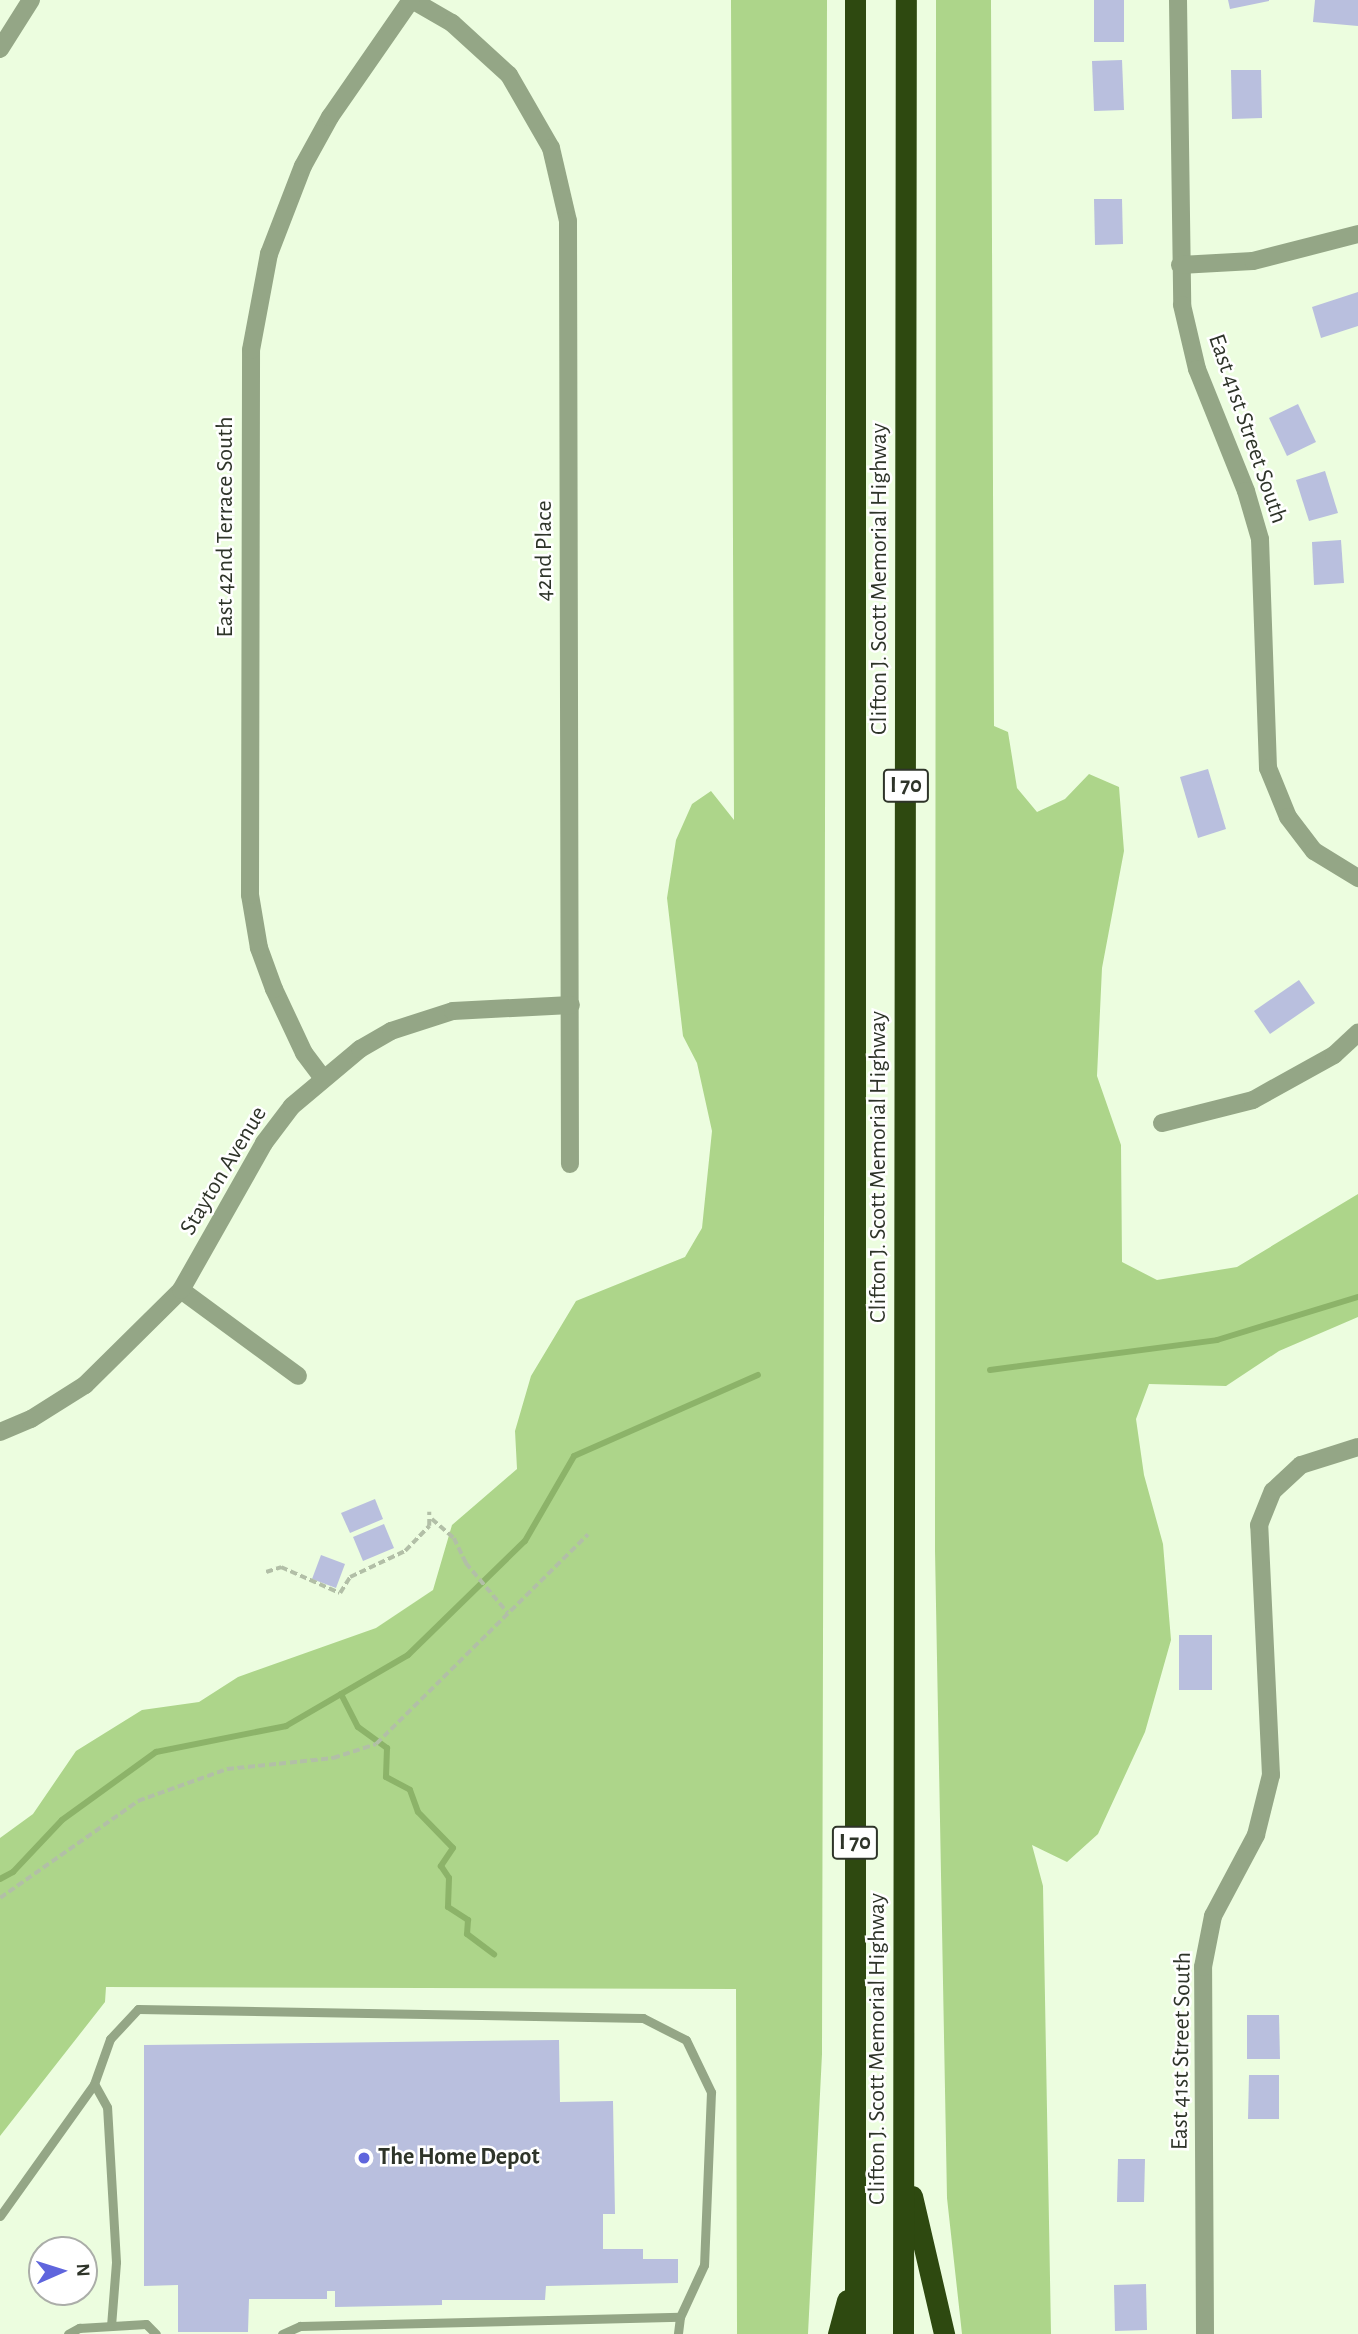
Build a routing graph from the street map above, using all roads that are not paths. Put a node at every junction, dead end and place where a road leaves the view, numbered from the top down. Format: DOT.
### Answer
graph roads {
  1 [pos="32,0"];
  2 [pos="412,0"];
  3 [pos="855,0"];
  4 [pos="906,0"];
  5 [pos="1178,0"];
  6 [pos="0,49"];
  7 [pos="1358,234"];
  8 [pos="1180,265"];
  9 [pos="1358,878"];
  10 [pos="571,1005"];
  11 [pos="1358,1033"];
  12 [pos="322,1077"];
  13 [pos="1162,1123"];
  14 [pos="570,1164"];
  15 [pos="181,1290"];
  16 [pos="298,1377"];
  17 [pos="0,1432"];
  18 [pos="1358,1447"];
  19 [pos="94,2084"];
  20 [pos="904,2160"];
  21 [pos="0,2216"];
  22 [pos="855,2271"];
  23 [pos="680,2316"];
  24 [pos="111,2326"];
  25 [pos="68,2334"];
  26 [pos="156,2334"];
  27 [pos="282,2334"];
  28 [pos="678,2334"];
  29 [pos="838,2334"];
  30 [pos="855,2334"];
  31 [pos="903,2334"];
  32 [pos="944,2334"];
  33 [pos="1205,2334"];
  1 -- 6 [label="street"];
  2 -- 10 [label="street, 42nd Place"];
  2 -- 12 [label="street, East 42nd Terrace South"];
  3 -- 22 [label="highway, Clifton J. Scott Memorial Highway / I 70"];
  4 -- 20 [label="highway, Clifton J. Scott Memorial Highway / I 70"];
  5 -- 8 [label="street, East 41st Street South"];
  7 -- 8 [label="street"];
  8 -- 9 [label="street, East 41st Street South"];
  10 -- 12 [label="street, Stayton Avenue"];
  10 -- 14 [label="street, 42nd Place"];
  11 -- 13 [label="street"];
  12 -- 15 [label="street, Stayton Avenue"];
  15 -- 16 [label="street"];
  15 -- 17 [label="street, Stayton Avenue"];
  18 -- 33 [label="street, East 41st Street South"];
  19 -- 21 [label="lane"];
  19 -- 23 [label="lane"];
  19 -- 24 [label="lane"];
  20 -- 31 [label="highway, Clifton J. Scott Memorial Highway / I 70"];
  20 -- 32 [label="highway"];
  22 -- 29 [label="highway"];
  22 -- 30 [label="highway, Clifton J. Scott Memorial Highway / I 70"];
  23 -- 27 [label="lane"];
  23 -- 28 [label="lane"];
  24 -- 25 [label="lane"];
  24 -- 26 [label="lane"];
}
